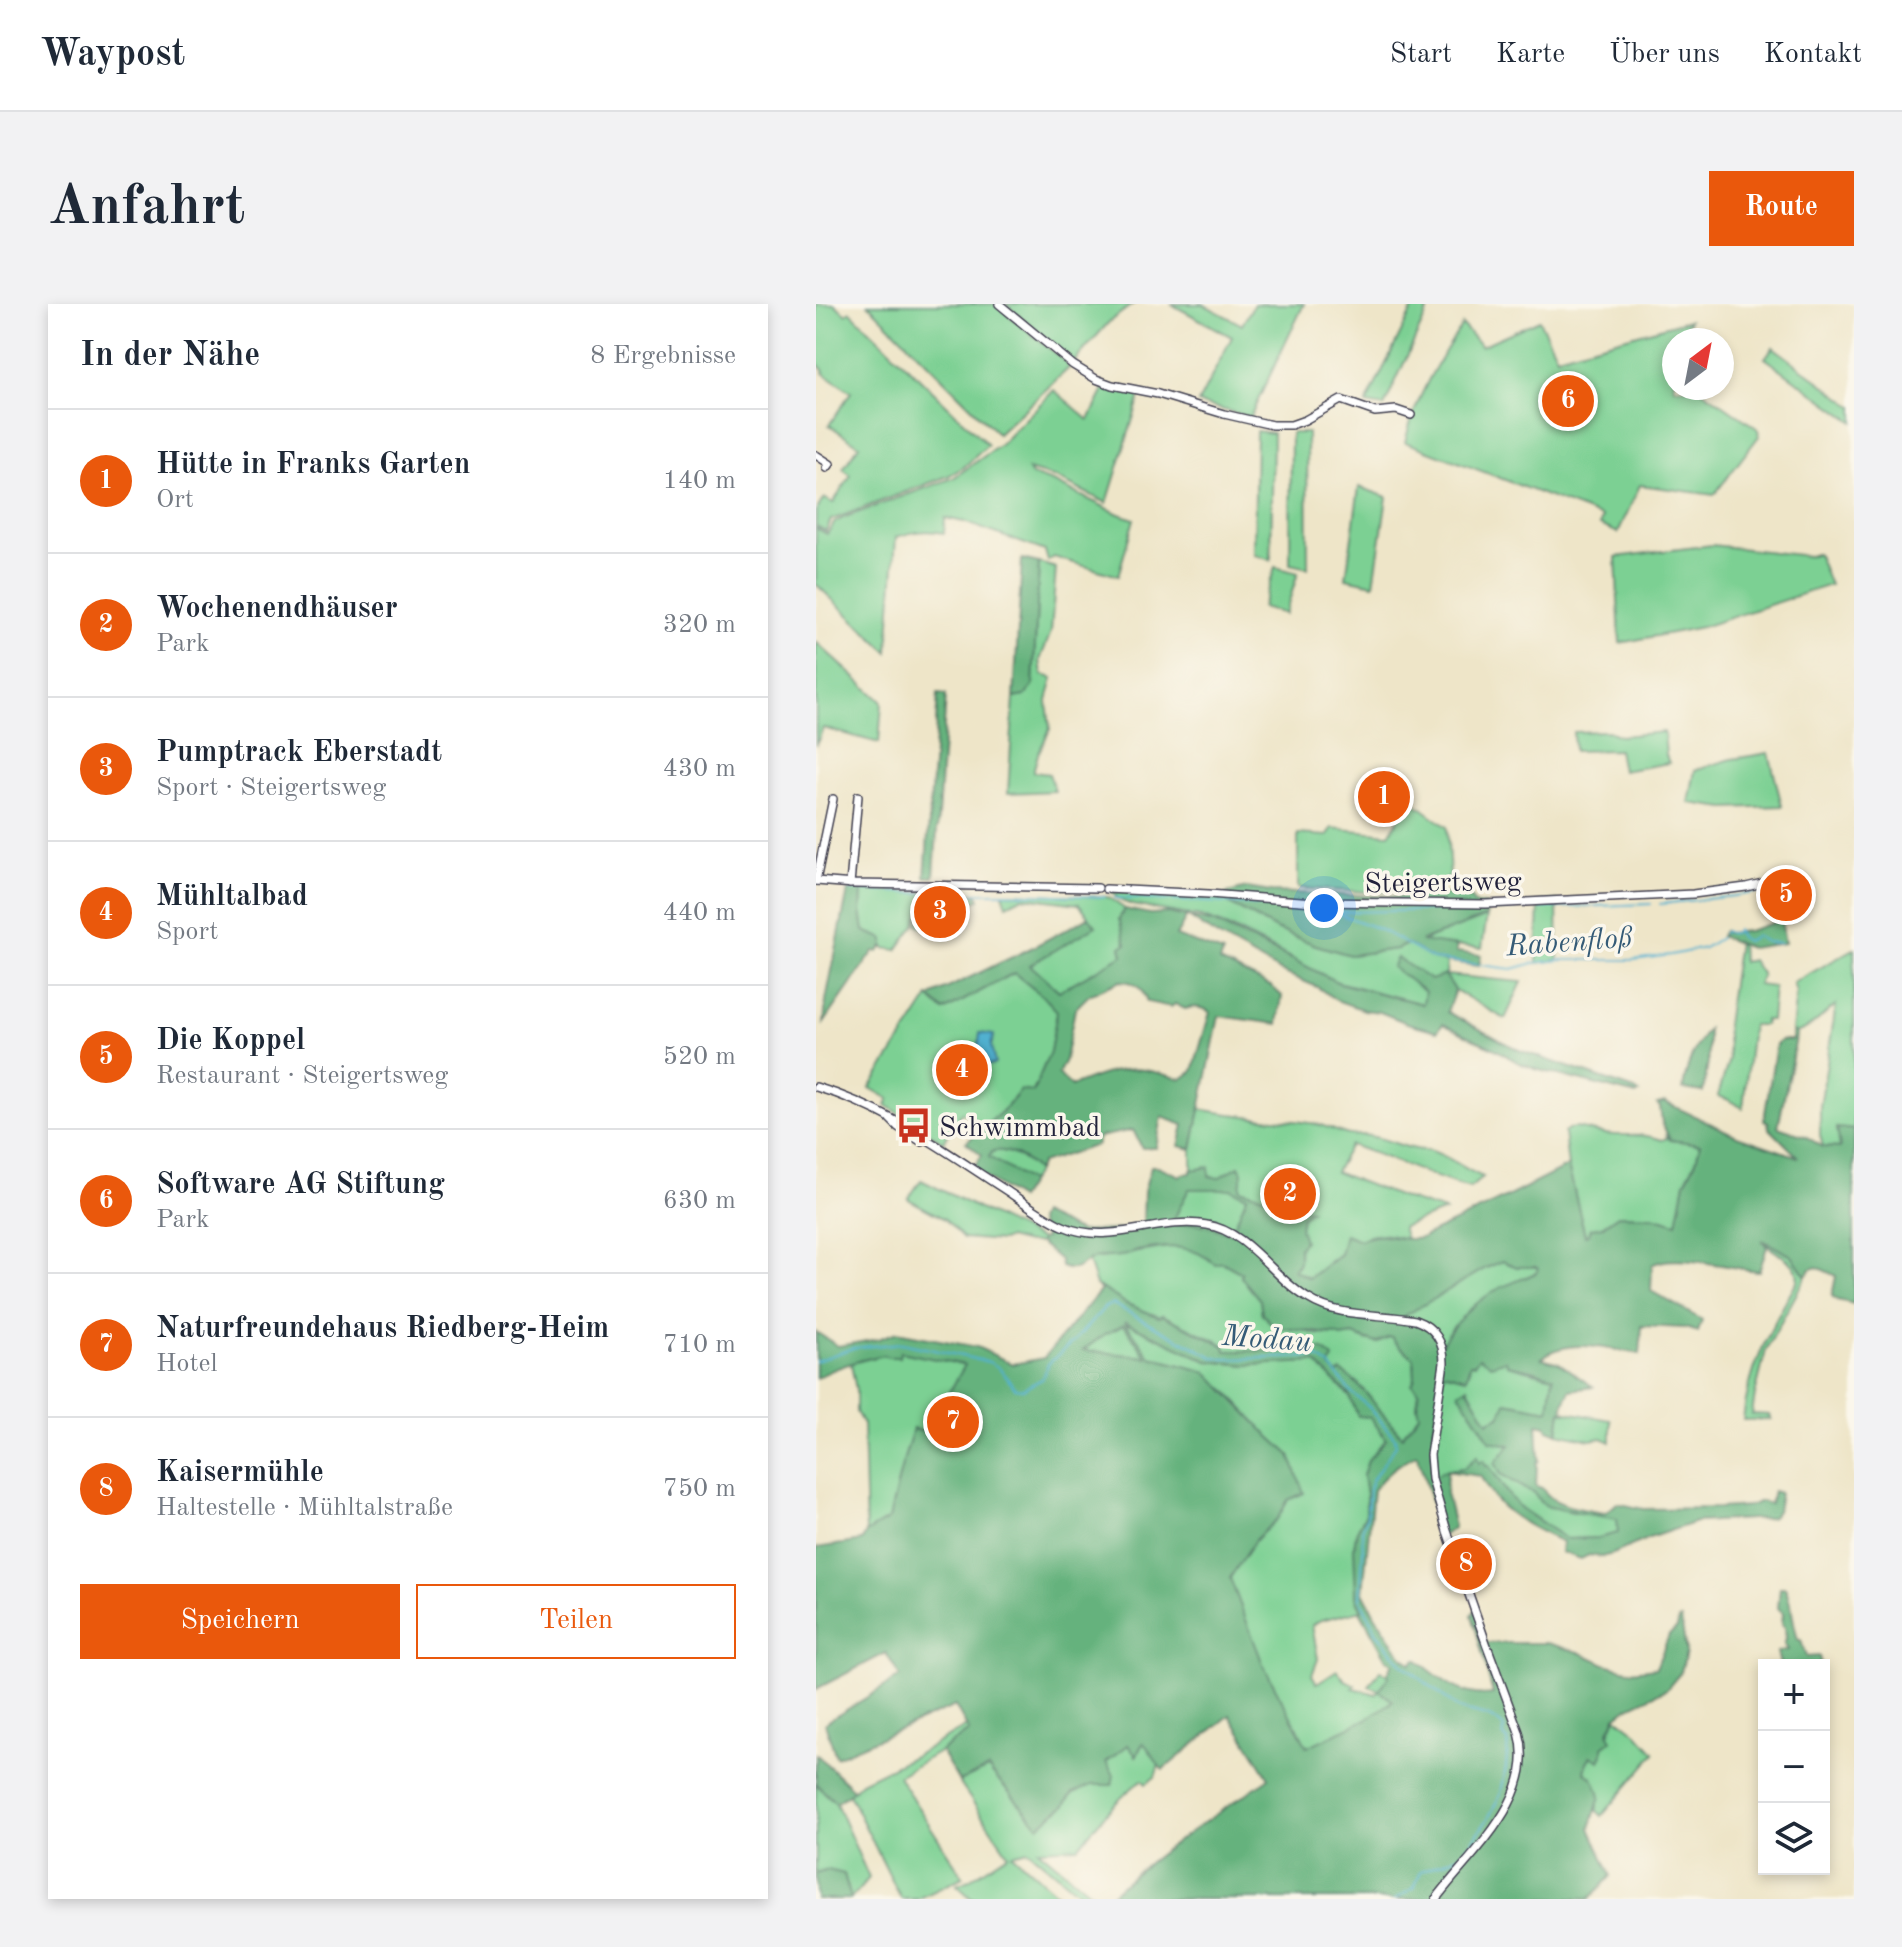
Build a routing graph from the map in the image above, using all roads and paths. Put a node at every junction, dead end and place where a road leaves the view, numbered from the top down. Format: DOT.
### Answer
graph roads {
  1 [pos="999,304"];
  2 [pos="1411,415"];
  3 [pos="816,455"];
  4 [pos="827,468"];
  5 [pos="858,796"];
  6 [pos="833,799"];
  7 [pos="1779,879"];
  8 [pos="816,881"];
  9 [pos="850,884"];
  10 [pos="816,1087"];
  11 [pos="1436,1899"];
  1 -- 2 [label="street"];
  3 -- 4 [label="street"];
  5 -- 9 [label="street"];
  6 -- 8 [label="street, Steigertsweg"];
  7 -- 9 [label="street, Steigertsweg"];
  8 -- 9 [label="street, Steigertsweg"];
  10 -- 11 [label="street"];
}
